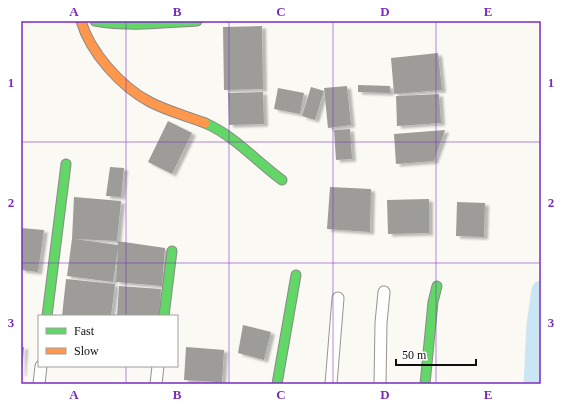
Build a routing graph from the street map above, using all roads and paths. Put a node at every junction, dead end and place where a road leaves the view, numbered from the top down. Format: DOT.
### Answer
graph roads {
  1 [pos="81,21"];
  2 [pos="95,21"];
  3 [pos="197,21"];
  4 [pos="66,164"];
  5 [pos="282,180"];
  6 [pos="172,251"];
  7 [pos="296,276"];
  8 [pos="437,286"];
  9 [pos="384,292"];
  10 [pos="338,298"];
  11 [pos="47,315"];
  12 [pos="164,315"];
  13 [pos="41,367"];
  14 [pos="158,367"];
  15 [pos="39,384"];
  16 [pos="156,384"];
  17 [pos="277,384"];
  18 [pos="331,384"];
  19 [pos="380,384"];
  20 [pos="424,384"];
  1 -- 5 [label="street"];
  2 -- 3 [label="street"];
  4 -- 11 [label="street"];
  6 -- 12 [label="street"];
  7 -- 17 [label="street"];
  8 -- 20 [label="street"];
  9 -- 19 [label="street"];
  10 -- 18 [label="street"];
  13 -- 15 [label="street"];
  14 -- 16 [label="street"];
}
